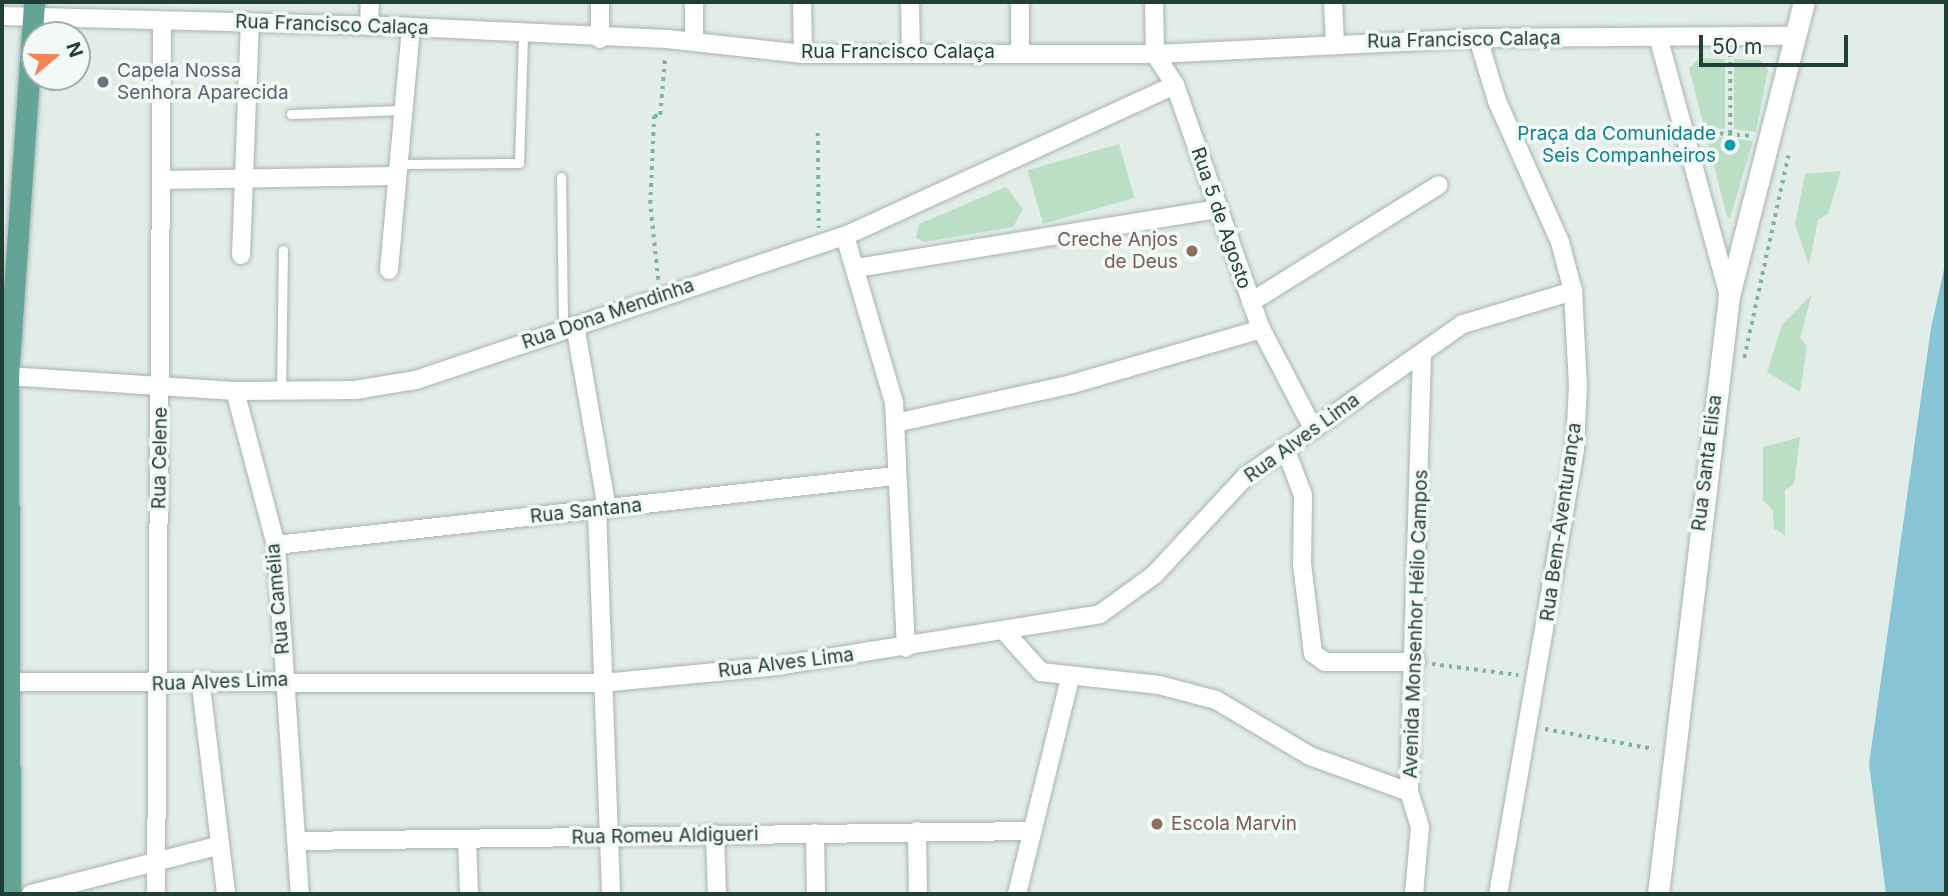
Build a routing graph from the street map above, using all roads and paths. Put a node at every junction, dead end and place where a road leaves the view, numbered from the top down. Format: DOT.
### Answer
graph roads {
  1 [pos="370,2"];
  2 [pos="600,2"];
  3 [pos="694,2"];
  4 [pos="802,2"];
  5 [pos="910,2"];
  6 [pos="1020,2"];
  7 [pos="1154,2"];
  8 [pos="1333,2"];
  9 [pos="1804,2"];
  10 [pos="34,9"];
  11 [pos="2,16"];
  12 [pos="162,21"];
  13 [pos="250,22"];
  14 [pos="369,26"];
  15 [pos="411,27"];
  16 [pos="523,33"];
  17 [pos="1795,36"];
  18 [pos="1478,38"];
  19 [pos="600,39"];
  20 [pos="667,39"];
  21 [pos="1659,40"];
  22 [pos="694,41"];
  23 [pos="1335,43"];
  24 [pos="1020,51"];
  25 [pos="803,54"];
  26 [pos="911,54"];
  27 [pos="1155,54"];
  28 [pos="1720,55"];
  29 [pos="1730,55"];
  30 [pos="1741,55"];
  31 [pos="1175,85"];
  32 [pos="402,110"];
  33 [pos="291,114"];
  34 [pos="1698,119"];
  35 [pos="1760,124"];
  36 [pos="1701,132"];
  37 [pos="818,133"];
  38 [pos="1730,134"];
  39 [pos="1757,136"];
  40 [pos="1704,144"];
  41 [pos="1789,149"];
  42 [pos="1754,150"];
  43 [pos="394,170"];
  44 [pos="561,177"];
  45 [pos="162,180"];
  46 [pos="243,180"];
  47 [pos="1439,185"];
  48 [pos="1217,209"];
  49 [pos="845,236"];
  50 [pos="819,244"];
  51 [pos="283,250"];
  52 [pos="241,255"];
  53 [pos="857,268"];
  54 [pos="389,270"];
  55 [pos="1573,291"];
  56 [pos="659,296"];
  57 [pos="1729,296"];
  58 [pos="1251,302"];
  59 [pos="569,327"];
  60 [pos="1261,329"];
  61 [pos="1422,353"];
  62 [pos="1743,363"];
  63 [pos="8,376"];
  64 [pos="162,387"];
  65 [pos="235,391"];
  66 [pos="281,391"];
  67 [pos="895,423"];
  68 [pos="1313,428"];
  69 [pos="1285,449"];
  70 [pos="895,476"];
  71 [pos="602,509"];
  72 [pos="276,545"];
  73 [pos="1005,632"];
  74 [pos="906,648"];
  75 [pos="1416,662"];
  76 [pos="1536,677"];
  77 [pos="1070,678"];
  78 [pos="284,681"];
  79 [pos="4,682"];
  80 [pos="602,683"];
  81 [pos="156,685"];
  82 [pos="201,686"];
  83 [pos="1528,726"];
  84 [pos="1670,752"];
  85 [pos="1409,792"];
  86 [pos="916,831"];
  87 [pos="1033,831"];
  88 [pos="815,833"];
  89 [pos="715,834"];
  90 [pos="608,838"];
  91 [pos="467,839"];
  92 [pos="297,841"];
  93 [pos="216,846"];
  94 [pos="156,857"];
  95 [pos="10,894"];
  96 [pos="31,894"];
  97 [pos="156,894"];
  98 [pos="226,894"];
  99 [pos="300,894"];
  100 [pos="469,894"];
  101 [pos="611,894"];
  102 [pos="717,894"];
  103 [pos="816,894"];
  104 [pos="918,894"];
  105 [pos="1017,894"];
  106 [pos="1414,894"];
  107 [pos="1498,894"];
  108 [pos="1658,894"];
  1 -- 14 [label="street"];
  2 -- 19 [label="street"];
  3 -- 22 [label="street"];
  4 -- 25 [label="street"];
  5 -- 26 [label="street"];
  6 -- 24 [label="street"];
  7 -- 27 [label="street"];
  8 -- 23 [label="street"];
  9 -- 17 [label="main road"];
  10 -- 11 [label="street, Rua Francisco Calaça"];
  10 -- 12 [label="street, Rua Francisco Calaça"];
  10 -- 63 [label="main road"];
  12 -- 13 [label="street, Rua Francisco Calaça"];
  12 -- 45 [label="street, Rua Celene"];
  13 -- 14 [label="street, Rua Francisco Calaça"];
  13 -- 46 [label="street"];
  14 -- 15 [label="street, Rua Francisco Calaça"];
  15 -- 16 [label="street, Rua Francisco Calaça"];
  15 -- 32 [label="street"];
  16 -- 19 [label="street, Rua Francisco Calaça"];
  16 -- 43 [label="lane"];
  17 -- 21 [label="street, Rua Francisco Calaça"];
  17 -- 57 [label="main road"];
  18 -- 21 [label="street, Rua Francisco Calaça"];
  18 -- 23 [label="street, Rua Francisco Calaça"];
  18 -- 55 [label="street, Rua Bem-Aventurança"];
  19 -- 20 [label="street, Rua Francisco Calaça"];
  20 -- 22 [label="street, Rua Francisco Calaça"];
  20 -- 56 [label="path"];
  21 -- 57 [label="street, Rua Santa Elisa"];
  22 -- 25 [label="street, Rua Francisco Calaça"];
  23 -- 27 [label="street, Rua Francisco Calaça"];
  24 -- 26 [label="street, Rua Francisco Calaça"];
  24 -- 27 [label="street, Rua Francisco Calaça"];
  25 -- 26 [label="street, Rua Francisco Calaça"];
  27 -- 31 [label="street, Rua 5 de Agosto"];
  28 -- 29 [label="path"];
  29 -- 30 [label="path"];
  29 -- 38 [label="path"];
  31 -- 48 [label="street, Rua 5 de Agosto"];
  31 -- 49 [label="street, Rua Dona Mendinha"];
  32 -- 33 [label="lane"];
  32 -- 43 [label="street"];
  34 -- 36 [label="path"];
  35 -- 39 [label="path"];
  36 -- 38 [label="path"];
  36 -- 40 [label="path"];
  37 -- 50 [label="path"];
  38 -- 39 [label="path"];
  39 -- 42 [label="path"];
  41 -- 62 [label="path"];
  43 -- 46 [label="street"];
  43 -- 54 [label="street"];
  44 -- 59 [label="lane"];
  45 -- 46 [label="street"];
  45 -- 64 [label="street, Rua Celene"];
  46 -- 52 [label="street"];
  47 -- 58 [label="street"];
  48 -- 53 [label="street"];
  48 -- 58 [label="street, Rua 5 de Agosto"];
  49 -- 50 [label="street, Rua Dona Mendinha"];
  49 -- 53 [label="street"];
  50 -- 56 [label="street, Rua Dona Mendinha"];
  51 -- 66 [label="lane"];
  53 -- 67 [label="street"];
  55 -- 61 [label="street, Rua Alves Lima"];
  55 -- 76 [label="street, Rua Bem-Aventurança"];
  56 -- 59 [label="street, Rua Dona Mendinha"];
  57 -- 84 [label="main road, Rua Santa Elisa"];
  58 -- 60 [label="street, Rua 5 de Agosto"];
  59 -- 66 [label="street, Rua Dona Mendinha"];
  59 -- 71 [label="street"];
  60 -- 67 [label="street"];
  60 -- 68 [label="street, Rua 5 de Agosto"];
  61 -- 68 [label="street, Rua Alves Lima"];
  61 -- 75 [label="street, Avenida Monsenhor Hélio Campos"];
  63 -- 64 [label="street, Rua Dona Mendinha"];
  63 -- 79 [label="main road"];
  64 -- 65 [label="street, Rua Dona Mendinha"];
  64 -- 81 [label="street, Rua Celene"];
  65 -- 66 [label="street, Rua Dona Mendinha"];
  65 -- 72 [label="street, Rua Camélia"];
  67 -- 70 [label="street"];
  68 -- 69 [label="street, Rua Alves Lima"];
  69 -- 73 [label="street, Rua Alves Lima"];
  69 -- 75 [label="street"];
  70 -- 71 [label="street, Rua Santana"];
  70 -- 74 [label="street"];
  71 -- 72 [label="street, Rua Santana"];
  71 -- 80 [label="street"];
  72 -- 78 [label="street, Rua Camélia"];
  73 -- 74 [label="street, Rua Alves Lima"];
  73 -- 77 [label="street"];
  74 -- 80 [label="street, Rua Alves Lima"];
  75 -- 76 [label="path"];
  75 -- 85 [label="street, Avenida Monsenhor Hélio Campos"];
  76 -- 83 [label="street, Rua Bem-Aventurança"];
  77 -- 85 [label="street"];
  77 -- 87 [label="street"];
  78 -- 80 [label="street, Rua Alves Lima"];
  78 -- 82 [label="street, Rua Alves Lima"];
  78 -- 92 [label="street, Rua Camélia"];
  79 -- 81 [label="street, Rua Alves Lima"];
  79 -- 95 [label="main road"];
  80 -- 90 [label="street"];
  81 -- 82 [label="street, Rua Alves Lima"];
  81 -- 94 [label="street, Rua Celene"];
  82 -- 93 [label="street"];
  83 -- 84 [label="path"];
  83 -- 107 [label="street, Rua Bem-Aventurança"];
  84 -- 108 [label="main road, Rua Santa Elisa"];
  85 -- 106 [label="street, Avenida Monsenhor Hélio Campos"];
  86 -- 87 [label="street, Rua Romeu Aldigueri"];
  86 -- 88 [label="street, Rua Romeu Aldigueri"];
  86 -- 104 [label="street"];
  87 -- 105 [label="street"];
  88 -- 89 [label="street, Rua Romeu Aldigueri"];
  88 -- 103 [label="street"];
  89 -- 90 [label="street, Rua Romeu Aldigueri"];
  89 -- 102 [label="street"];
  90 -- 91 [label="street, Rua Romeu Aldigueri"];
  90 -- 101 [label="street"];
  91 -- 92 [label="street, Rua Romeu Aldigueri"];
  91 -- 100 [label="street"];
  92 -- 99 [label="street, Rua Camélia"];
  93 -- 94 [label="street"];
  93 -- 98 [label="street"];
  94 -- 96 [label="street"];
  94 -- 97 [label="street, Rua Celene"];
}
